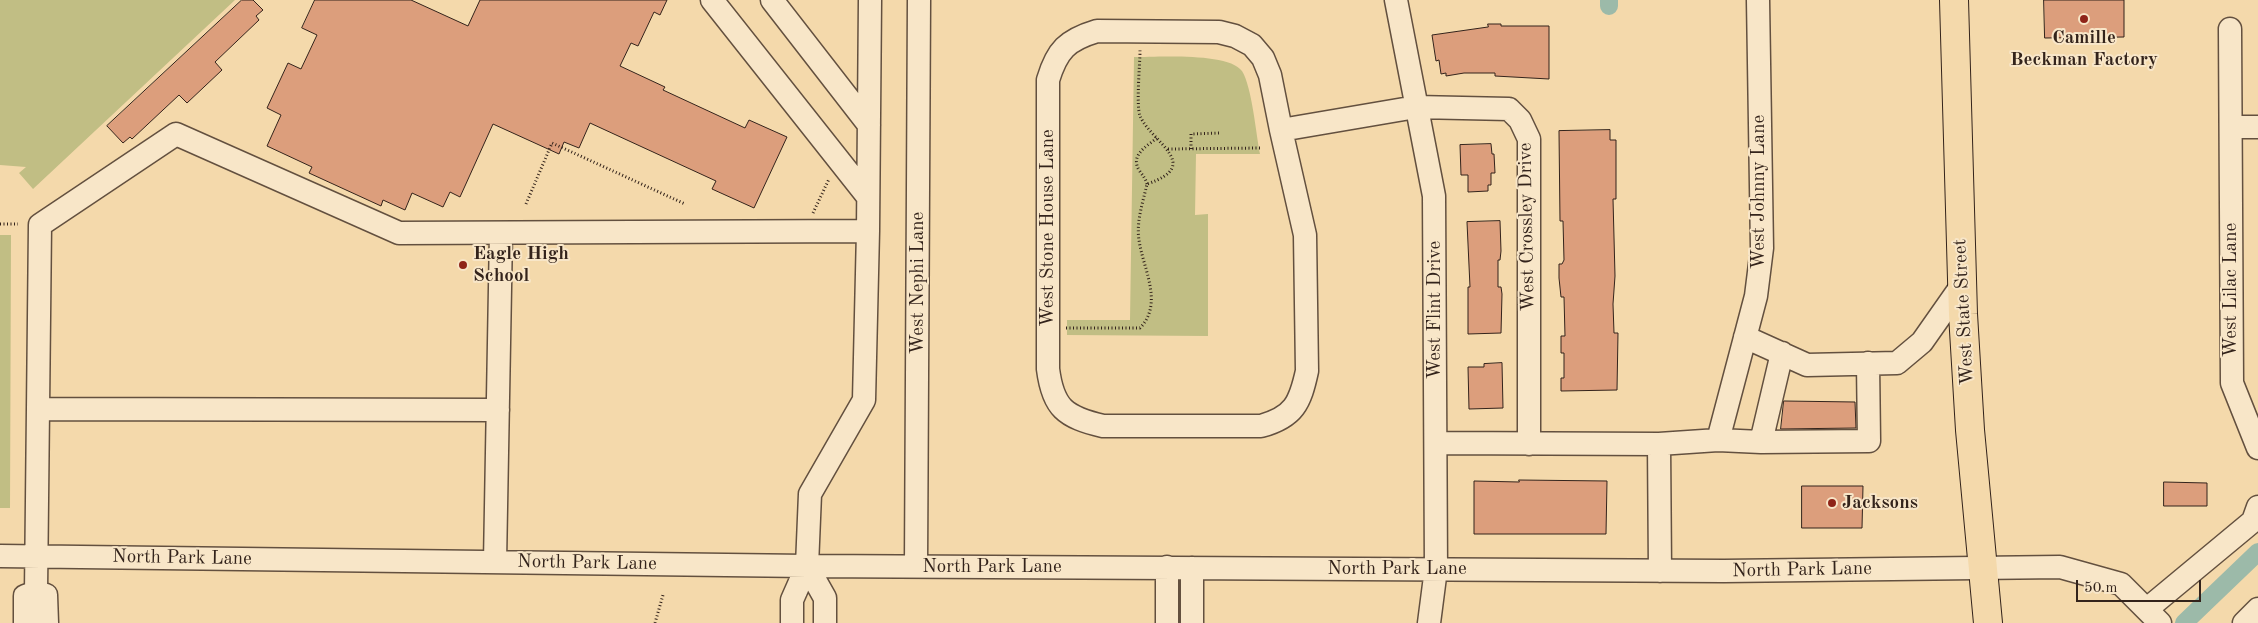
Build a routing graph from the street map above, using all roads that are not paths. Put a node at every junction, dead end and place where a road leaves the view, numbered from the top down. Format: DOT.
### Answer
graph roads {
  1 [pos="712,0"];
  2 [pos="772,0"];
  3 [pos="870,0"];
  4 [pos="919,0"];
  5 [pos="1396,0"];
  6 [pos="1758,0"];
  7 [pos="1954,0"];
  8 [pos="2230,29"];
  9 [pos="1416,107"];
  10 [pos="869,125"];
  11 [pos="2258,126"];
  12 [pos="2230,127"];
  13 [pos="1281,130"];
  14 [pos="868,197"];
  15 [pos="868,231"];
  16 [pos="501,233"];
  17 [pos="1962,285"];
  18 [pos="1745,337"];
  19 [pos="1782,353"];
  20 [pos="1868,363"];
  21 [pos="38,409"];
  22 [pos="498,410"];
  23 [pos="1718,440"];
  24 [pos="1761,442"];
  25 [pos="1436,443"];
  26 [pos="1529,444"];
  27 [pos="1659,444"];
  28 [pos="2258,448"];
  29 [pos="2258,506"];
  30 [pos="0,556"];
  31 [pos="36,556"];
  32 [pos="495,562"];
  33 [pos="807,566"];
  34 [pos="916,566"];
  35 [pos="1167,567"];
  36 [pos="1192,568"];
  37 [pos="1983,568"];
  38 [pos="1436,569"];
  39 [pos="1660,571"];
  40 [pos="36,592"];
  41 [pos="2258,609"];
  42 [pos="2153,616"];
  43 [pos="25,623"];
  44 [pos="47,623"];
  45 [pos="792,623"];
  46 [pos="825,623"];
  47 [pos="1167,623"];
  48 [pos="1192,623"];
  49 [pos="1429,623"];
  50 [pos="1988,623"];
  51 [pos="2244,623"];
  1 -- 14 [label="street"];
  2 -- 10 [label="street"];
  3 -- 10 [label="street"];
  4 -- 34 [label="street, West Nephi Lane"];
  5 -- 9 [label="street, West Flint Drive"];
  6 -- 18 [label="street, West Johnny Lane"];
  7 -- 17 [label="main road, West State Street"];
  8 -- 12 [label="street, West Lilac Lane"];
  9 -- 13 [label="street"];
  9 -- 25 [label="street, West Flint Drive"];
  9 -- 26 [label="street, West Crossley Drive"];
  10 -- 14 [label="street"];
  11 -- 12 [label="street"];
  12 -- 28 [label="street, West Lilac Lane"];
  13 -- 13 [label="street, West Stone House Lane"];
  14 -- 15 [label="street"];
  15 -- 16 [label="street"];
  15 -- 33 [label="street"];
  16 -- 21 [label="street"];
  16 -- 22 [label="street"];
  17 -- 20 [label="street"];
  17 -- 37 [label="main road, West State Street"];
  18 -- 19 [label="street"];
  18 -- 23 [label="street, West Johnny Lane"];
  19 -- 20 [label="street"];
  19 -- 24 [label="street"];
  20 -- 24 [label="street"];
  21 -- 22 [label="street"];
  21 -- 31 [label="street"];
  22 -- 32 [label="street"];
  23 -- 24 [label="street"];
  23 -- 27 [label="street"];
  25 -- 26 [label="street"];
  25 -- 38 [label="street, West Flint Drive"];
  26 -- 27 [label="street"];
  27 -- 39 [label="street"];
  29 -- 42 [label="street"];
  30 -- 31 [label="street, North Park Lane"];
  31 -- 32 [label="street, North Park Lane"];
  31 -- 40 [label="street"];
  32 -- 33 [label="street, North Park Lane"];
  33 -- 34 [label="street, North Park Lane"];
  33 -- 45 [label="street"];
  33 -- 46 [label="street"];
  34 -- 35 [label="street, North Park Lane"];
  35 -- 36 [label="street, North Park Lane"];
  35 -- 47 [label="street"];
  36 -- 38 [label="street, North Park Lane"];
  36 -- 48 [label="street"];
  37 -- 39 [label="street, North Park Lane"];
  37 -- 42 [label="street, North Park Lane"];
  37 -- 50 [label="main road, West State Street"];
  38 -- 39 [label="street, North Park Lane"];
  38 -- 49 [label="street, West Flint Drive"];
  40 -- 43 [label="street"];
  40 -- 44 [label="street"];
  41 -- 51 [label="street"];
}
